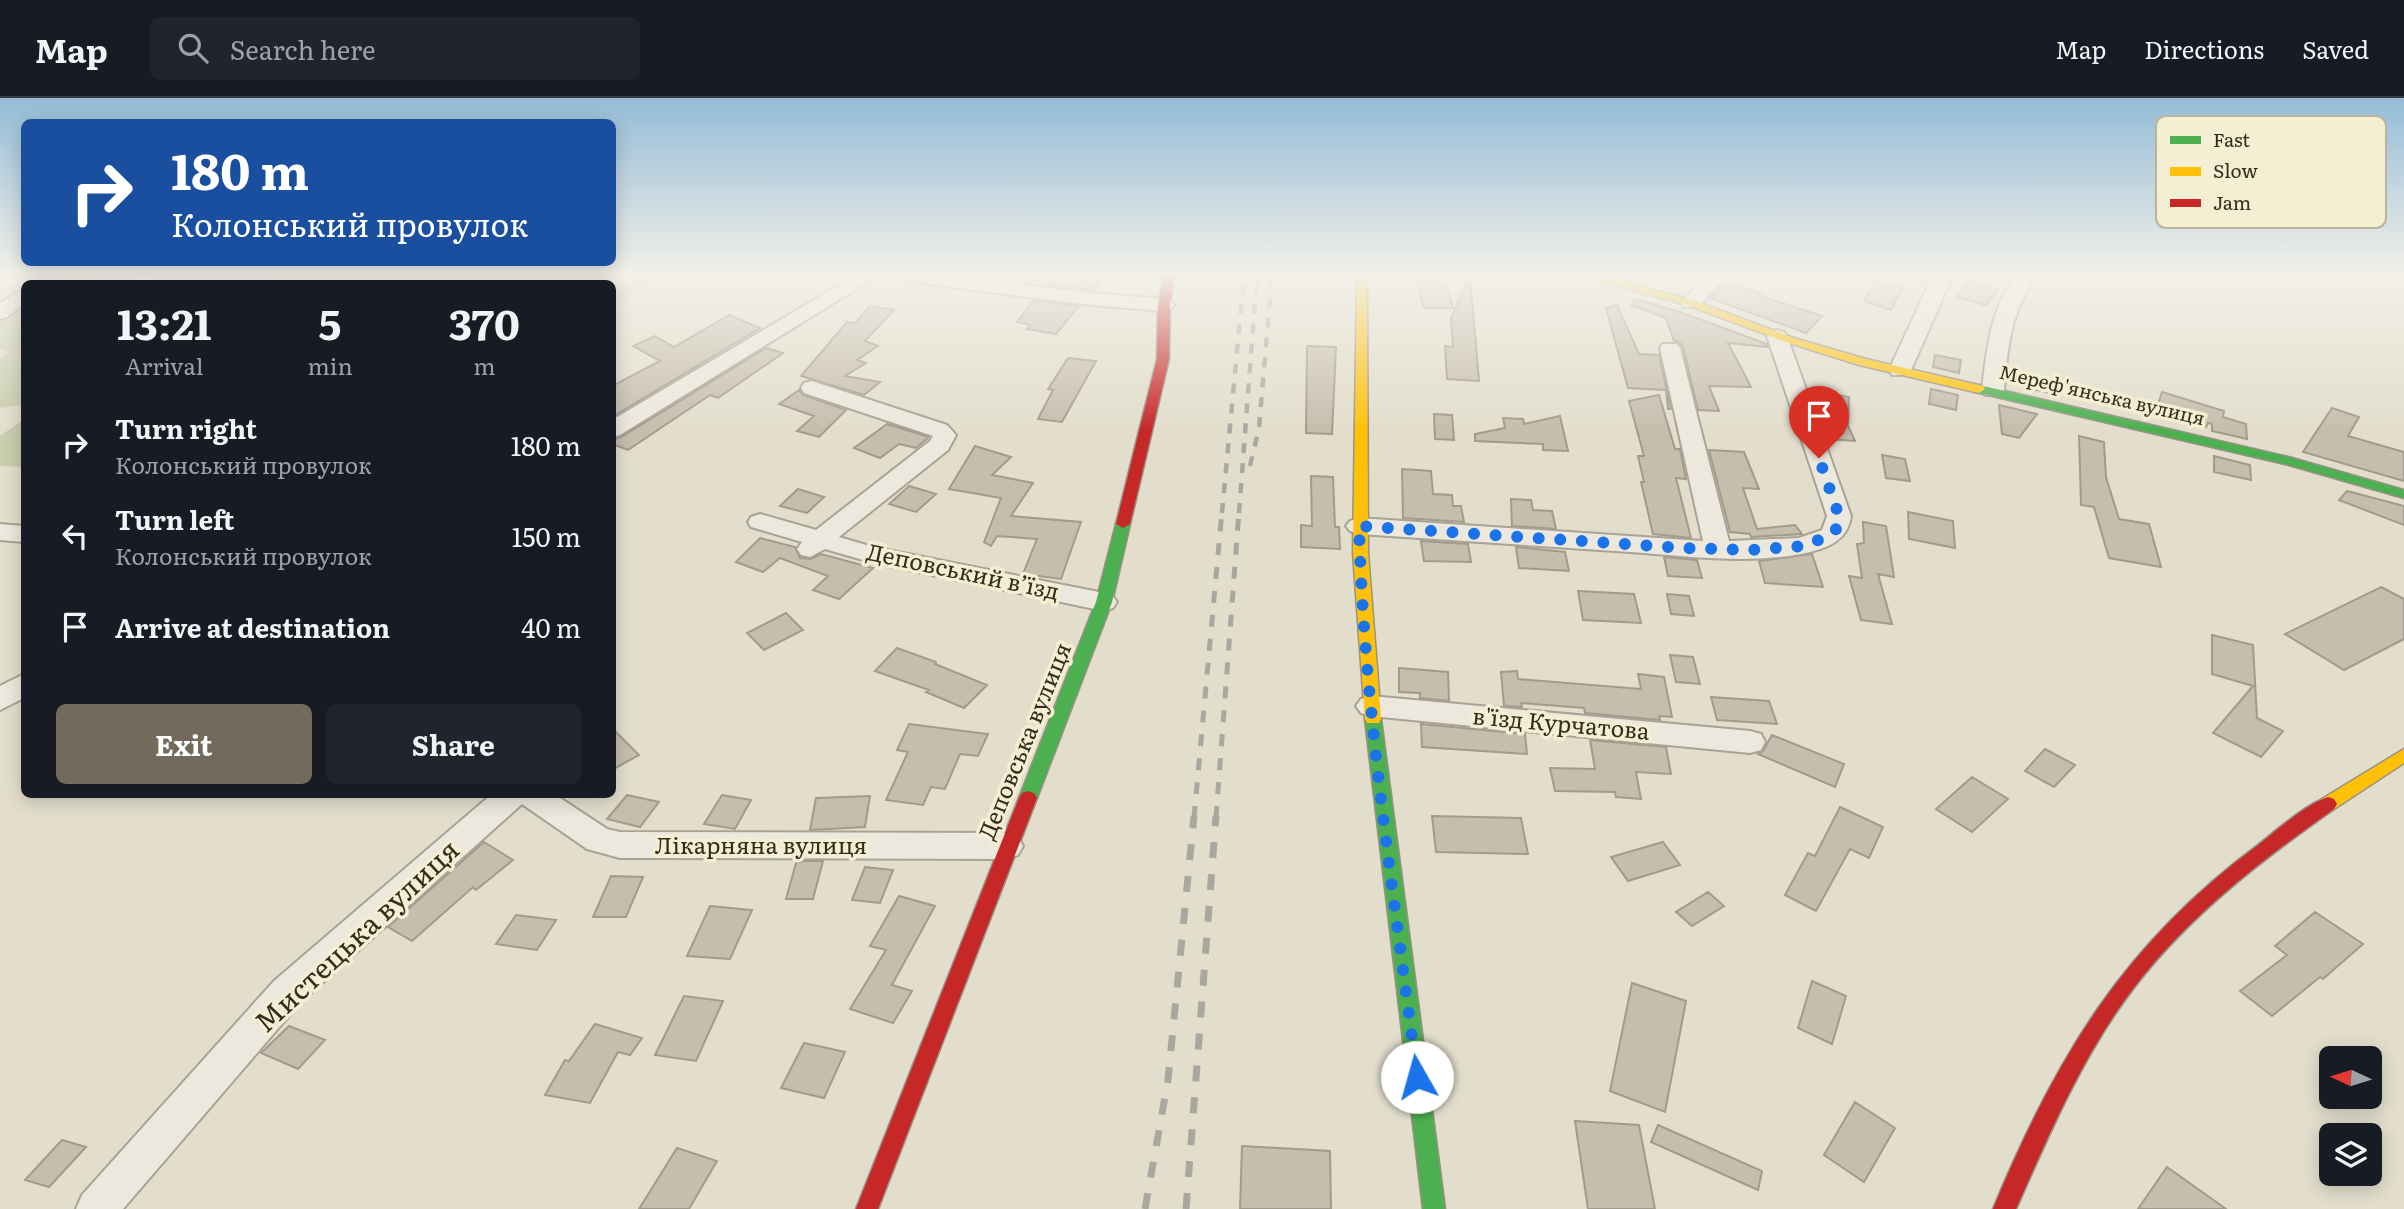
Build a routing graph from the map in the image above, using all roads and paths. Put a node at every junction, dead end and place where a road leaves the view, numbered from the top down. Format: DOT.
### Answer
graph roads {
  1 [pos="783,327"];
  2 [pos="1164,327"];
  3 [pos="1361,327"];
  4 [pos="1755,327"];
  5 [pos="1920,327"];
  6 [pos="2001,327"];
  7 [pos="1777,335"];
  8 [pos="1670,348"];
  9 [pos="1900,370"];
  10 [pos="812,388"];
  11 [pos="1993,390"];
  12 [pos="616,428"];
  13 [pos="2404,494"];
  14 [pos="761,522"];
  15 [pos="1359,526"];
  16 [pos="0,532"];
  17 [pos="21,534"];
  18 [pos="813,547"];
  19 [pos="1718,549"];
  20 [pos="1104,601"];
  21 [pos="21,686"];
  22 [pos="0,700"];
  23 [pos="1371,706"];
  24 [pos="1750,741"];
  25 [pos="2404,755"];
  26 [pos="508,798"];
  27 [pos="536,798"];
  28 [pos="1007,846"];
  29 [pos="96,1209"];
  30 [pos="867,1209"];
  31 [pos="1434,1209"];
  32 [pos="2004,1209"];
  1 -- 12 [label="street"];
  2 -- 20 [label="street, Деповська вулиця"];
  3 -- 15 [label="street"];
  4 -- 7 [label="street, Мереф'янська вулиця"];
  5 -- 9 [label="street"];
  6 -- 11 [label="street"];
  7 -- 9 [label="street, Мереф'янська вулиця"];
  7 -- 19 [label="street"];
  8 -- 19 [label="street"];
  9 -- 11 [label="street, Мереф'янська вулиця"];
  10 -- 18 [label="street, Деповський в’їзд"];
  11 -- 13 [label="street, Мереф'янська вулиця"];
  14 -- 18 [label="street, Деповський в’їзд"];
  15 -- 19 [label="street"];
  15 -- 23 [label="street"];
  16 -- 17 [label="street"];
  18 -- 20 [label="street, Деповський в’їзд"];
  20 -- 28 [label="street, Деповська вулиця"];
  21 -- 22 [label="street"];
  23 -- 24 [label="street, в'їзд Курчатова"];
  23 -- 31 [label="street"];
  25 -- 32 [label="street"];
  26 -- 29 [label="street, Мистецька вулиця"];
  27 -- 28 [label="street, Лікарняна вулиця"];
  28 -- 30 [label="street, Деповська вулиця"];
}
